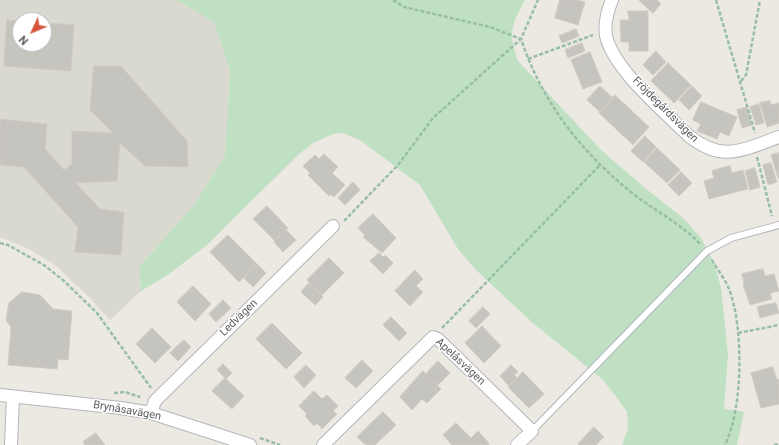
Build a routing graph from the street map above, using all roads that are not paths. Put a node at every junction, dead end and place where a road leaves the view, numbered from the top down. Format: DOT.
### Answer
graph roads {
  1 [pos="612,0"];
  2 [pos="779,137"];
  3 [pos="333,226"];
  4 [pos="777,226"];
  5 [pos="0,395"];
  6 [pos="13,397"];
  7 [pos="151,413"];
  8 [pos="532,431"];
  9 [pos="11,445"];
  10 [pos="250,445"];
  11 [pos="322,445"];
  12 [pos="517,445"];
  1 -- 2 [label="street, Fröjdegårdsvägen"];
  3 -- 7 [label="street, Ledvägen"];
  4 -- 8 [label="lane"];
  5 -- 6 [label="street, Brynåsavägen"];
  6 -- 7 [label="street, Brynåsavägen"];
  6 -- 9 [label="street"];
  7 -- 10 [label="street, Brynåsavägen"];
  8 -- 11 [label="street, Apelåsvägen"];
  8 -- 12 [label="street"];
}
